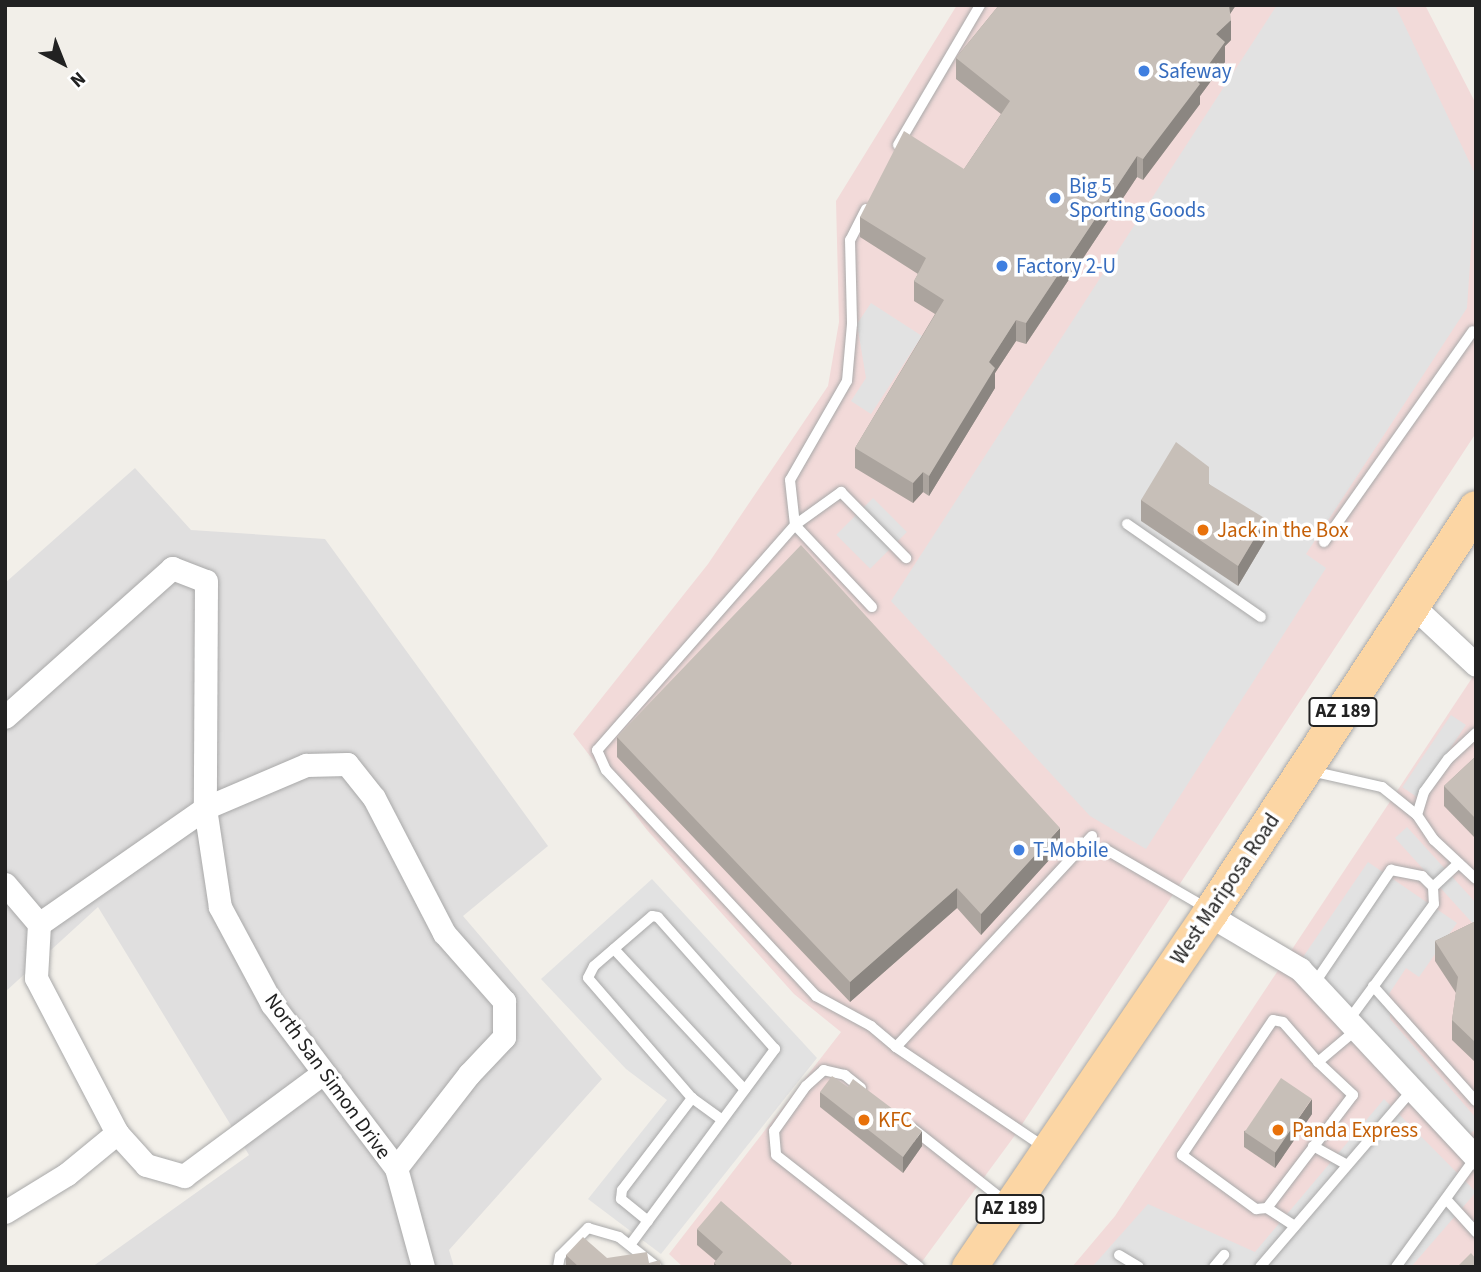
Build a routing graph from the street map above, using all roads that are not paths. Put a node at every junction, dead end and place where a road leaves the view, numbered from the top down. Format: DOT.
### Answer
graph roads {
  1 [pos="980,5"];
  2 [pos="894,153"];
  3 [pos="869,203"];
  4 [pos="1473,331"];
  5 [pos="1476,508"];
  6 [pos="1127,524"];
  7 [pos="795,525"];
  8 [pos="1324,542"];
  9 [pos="906,558"];
  10 [pos="1413,606"];
  11 [pos="872,607"];
  12 [pos="1261,617"];
  13 [pos="1476,665"];
  14 [pos="5,718"];
  15 [pos="1476,733"];
  16 [pos="1304,770"];
  17 [pos="205,808"];
  18 [pos="1417,815"];
  19 [pos="1092,836"];
  20 [pos="1105,849"];
  21 [pos="1459,863"];
  22 [pos="1476,878"];
  23 [pos="5,884"];
  24 [pos="1433,887"];
  25 [pos="1210,913"];
  26 [pos="39,924"];
  27 [pos="614,949"];
  28 [pos="1314,984"];
  29 [pos="1373,986"];
  30 [pos="1352,1025"];
  31 [pos="896,1047"];
  32 [pos="1318,1062"];
  33 [pos="322,1074"];
  34 [pos="1413,1089"];
  35 [pos="745,1090"];
  36 [pos="692,1098"];
  37 [pos="876,1100"];
  38 [pos="1476,1101"];
  39 [pos="897,1116"];
  40 [pos="721,1119"];
  41 [pos="117,1133"];
  42 [pos="1313,1146"];
  43 [pos="1050,1151"];
  44 [pos="1476,1158"];
  45 [pos="1347,1165"];
  46 [pos="396,1168"];
  47 [pos="1446,1199"];
  48 [pos="1012,1207"];
  49 [pos="1267,1208"];
  50 [pos="5,1212"];
  51 [pos="648,1221"];
  52 [pos="1295,1226"];
  53 [pos="1476,1232"];
  54 [pos="630,1245"];
  55 [pos="1119,1255"];
  56 [pos="1224,1255"];
  57 [pos="423,1267"];
  58 [pos="558,1267"];
  59 [pos="657,1267"];
  60 [pos="919,1267"];
  61 [pos="969,1267"];
  62 [pos="1139,1267"];
  63 [pos="1214,1267"];
  64 [pos="1259,1267"];
  65 [pos="1396,1267"];
  1 -- 2 [label="lane"];
  3 -- 7 [label="lane"];
  4 -- 8 [label="lane"];
  5 -- 10 [label="main road, West Mariposa Road / AZ 189"];
  6 -- 12 [label="lane"];
  7 -- 9 [label="lane"];
  7 -- 11 [label="lane"];
  7 -- 31 [label="lane"];
  10 -- 13 [label="street"];
  10 -- 16 [label="main road, West Mariposa Road / AZ 189"];
  14 -- 17 [label="street, North San Simon Drive"];
  15 -- 18 [label="lane"];
  16 -- 18 [label="lane"];
  16 -- 25 [label="main road, West Mariposa Road / AZ 189"];
  17 -- 26 [label="street"];
  17 -- 33 [label="street, North San Simon Drive"];
  17 -- 46 [label="street"];
  18 -- 21 [label="lane"];
  19 -- 31 [label="lane"];
  20 -- 25 [label="lane"];
  21 -- 22 [label="lane"];
  21 -- 24 [label="lane"];
  23 -- 26 [label="street"];
  24 -- 28 [label="lane"];
  24 -- 29 [label="lane"];
  25 -- 28 [label="street"];
  25 -- 43 [label="main road, West Mariposa Road / AZ 189"];
  26 -- 41 [label="street"];
  27 -- 35 [label="lane"];
  27 -- 35 [label="lane"];
  27 -- 36 [label="lane"];
  28 -- 30 [label="street"];
  29 -- 30 [label="lane"];
  29 -- 38 [label="lane"];
  30 -- 32 [label="lane"];
  30 -- 34 [label="street"];
  31 -- 43 [label="lane"];
  32 -- 42 [label="lane"];
  32 -- 49 [label="lane"];
  33 -- 41 [label="street"];
  33 -- 46 [label="street, North San Simon Drive"];
  34 -- 44 [label="street"];
  34 -- 45 [label="lane"];
  35 -- 40 [label="lane"];
  36 -- 40 [label="lane"];
  36 -- 51 [label="lane"];
  37 -- 60 [label="lane"];
  39 -- 48 [label="lane"];
  40 -- 51 [label="lane"];
  41 -- 50 [label="street"];
  42 -- 45 [label="lane"];
  42 -- 49 [label="lane"];
  43 -- 48 [label="main road, West Mariposa Road / AZ 189"];
  44 -- 47 [label="lane"];
  45 -- 52 [label="lane"];
  46 -- 57 [label="street, North San Simon Drive"];
  47 -- 53 [label="lane"];
  47 -- 65 [label="lane"];
  48 -- 61 [label="main road, West Mariposa Road / AZ 189"];
  49 -- 52 [label="lane"];
  51 -- 54 [label="lane"];
  52 -- 64 [label="lane"];
  54 -- 58 [label="lane"];
  54 -- 59 [label="lane"];
  55 -- 62 [label="lane"];
  56 -- 63 [label="lane"];
}
